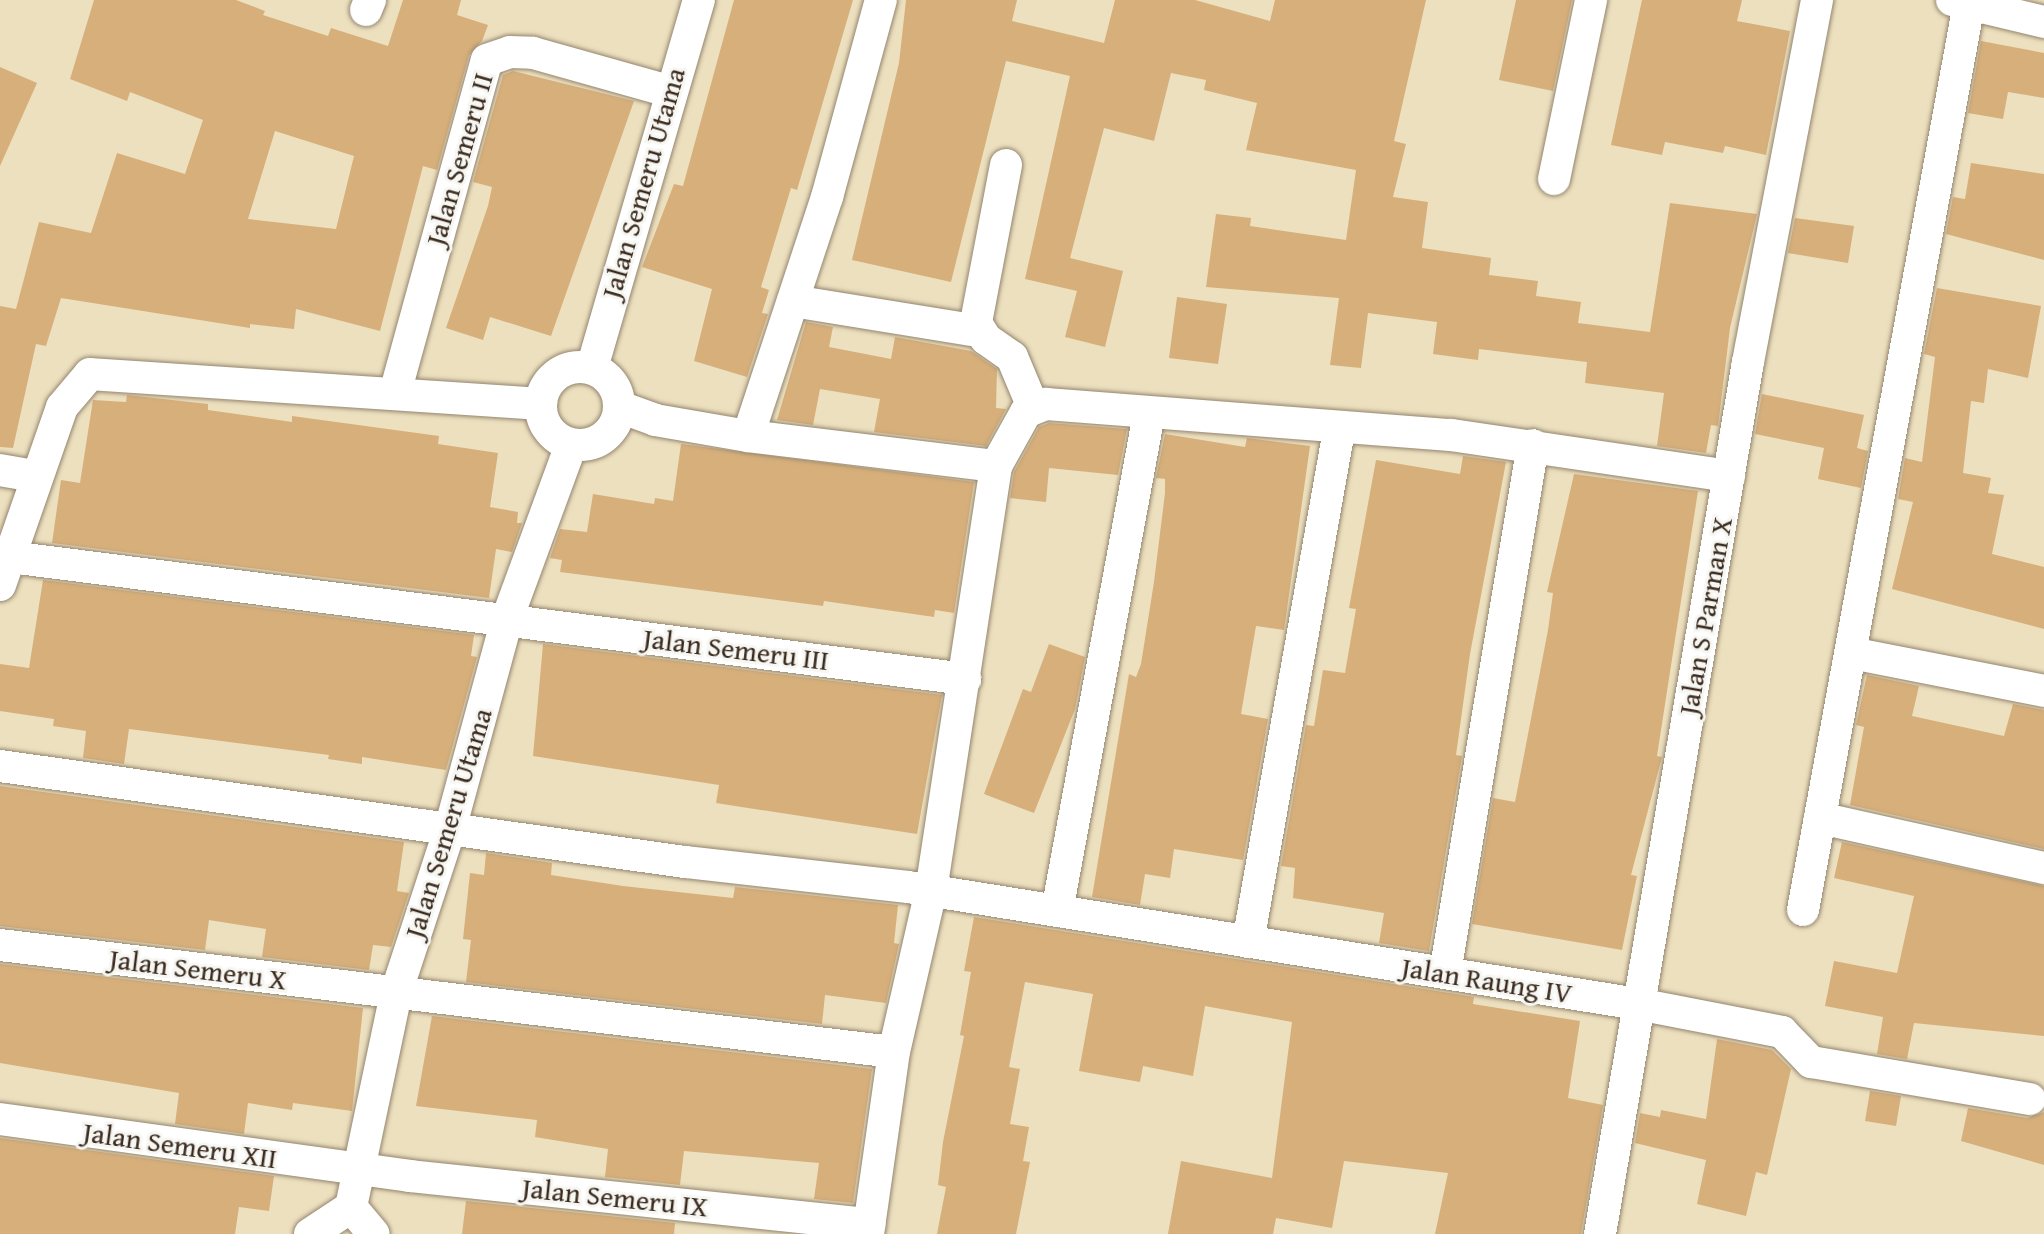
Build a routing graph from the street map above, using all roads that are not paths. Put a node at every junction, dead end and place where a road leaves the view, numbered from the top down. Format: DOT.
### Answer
graph roads {
  1 [pos="699,0"];
  2 [pos="881,0"];
  3 [pos="1591,0"];
  4 [pos="1817,0"];
  5 [pos="1960,2"];
  6 [pos="2044,22"];
  7 [pos="668,91"];
  8 [pos="1006,165"];
  9 [pos="1554,179"];
  10 [pos="793,301"];
  11 [pos="979,331"];
  12 [pos="592,368"];
  13 [pos="395,393"];
  14 [pos="541,404"];
  15 [pos="620,407"];
  16 [pos="1033,407"];
  17 [pos="1149,414"];
  18 [pos="1339,430"];
  19 [pos="748,436"];
  20 [pos="571,445"];
  21 [pos="1533,445"];
  22 [pos="996,466"];
  23 [pos="0,470"];
  24 [pos="34,476"];
  25 [pos="1729,476"];
  26 [pos="5,571"];
  27 [pos="507,619"];
  28 [pos="1851,653"];
  29 [pos="965,679"];
  30 [pos="2044,691"];
  31 [pos="0,766"];
  32 [pos="1820,818"];
  33 [pos="450,829"];
  34 [pos="2044,868"];
  35 [pos="931,891"];
  36 [pos="1803,910"];
  37 [pos="1057,911"];
  38 [pos="1248,942"];
  39 [pos="0,945"];
  40 [pos="1445,973"];
  41 [pos="396,993"];
  42 [pos="1638,1004"];
  43 [pos="894,1052"];
  44 [pos="2030,1099"];
  45 [pos="0,1119"];
  46 [pos="361,1170"];
  47 [pos="351,1207"];
  48 [pos="869,1229"];
  49 [pos="310,1234"];
  50 [pos="374,1234"];
  51 [pos="1600,1234"];
  1 -- 7 [label="street, Jalan Semeru Utama"];
  2 -- 10 [label="street"];
  3 -- 9 [label="street"];
  4 -- 25 [label="street, Jalan S Parman X"];
  5 -- 6 [label="street"];
  5 -- 28 [label="street"];
  7 -- 12 [label="street, Jalan Semeru Utama"];
  7 -- 13 [label="street, Jalan Semeru II"];
  8 -- 11 [label="street"];
  10 -- 11 [label="street"];
  10 -- 19 [label="street"];
  11 -- 16 [label="street"];
  12 -- 14 [label="street"];
  12 -- 15 [label="street"];
  13 -- 14 [label="street"];
  13 -- 24 [label="street"];
  14 -- 20 [label="street"];
  15 -- 19 [label="street"];
  15 -- 20 [label="street"];
  16 -- 17 [label="street"];
  16 -- 22 [label="street"];
  17 -- 18 [label="street"];
  17 -- 37 [label="street"];
  18 -- 21 [label="street"];
  18 -- 38 [label="street"];
  19 -- 22 [label="street"];
  20 -- 27 [label="street, Jalan Semeru Utama"];
  21 -- 25 [label="street"];
  21 -- 40 [label="street"];
  22 -- 29 [label="street"];
  23 -- 24 [label="street"];
  24 -- 26 [label="street"];
  25 -- 42 [label="street, Jalan S Parman X"];
  26 -- 27 [label="street, Jalan Semeru III"];
  27 -- 29 [label="street, Jalan Semeru III"];
  27 -- 33 [label="street, Jalan Semeru Utama"];
  28 -- 30 [label="street"];
  28 -- 32 [label="street"];
  29 -- 35 [label="street"];
  31 -- 33 [label="street, Jalan Raung IV"];
  32 -- 34 [label="street"];
  32 -- 36 [label="street"];
  33 -- 35 [label="street, Jalan Raung IV"];
  33 -- 41 [label="street, Jalan Semeru Utama"];
  35 -- 37 [label="street, Jalan Raung IV"];
  35 -- 43 [label="street"];
  37 -- 38 [label="street, Jalan Raung IV"];
  38 -- 40 [label="street, Jalan Raung IV"];
  39 -- 41 [label="street, Jalan Semeru X"];
  40 -- 42 [label="street, Jalan Raung IV"];
  41 -- 43 [label="street, Jalan Semeru X"];
  41 -- 46 [label="street, Jalan Semeru Utama"];
  42 -- 44 [label="street, Jalan Raung IV"];
  42 -- 51 [label="street, Jalan S Parman X"];
  43 -- 48 [label="street"];
  45 -- 46 [label="street, Jalan Semeru XII"];
  46 -- 47 [label="street, Jalan Semeru Utama"];
  46 -- 48 [label="street, Jalan Semeru IX"];
  47 -- 49 [label="street"];
  47 -- 50 [label="street"];
}
